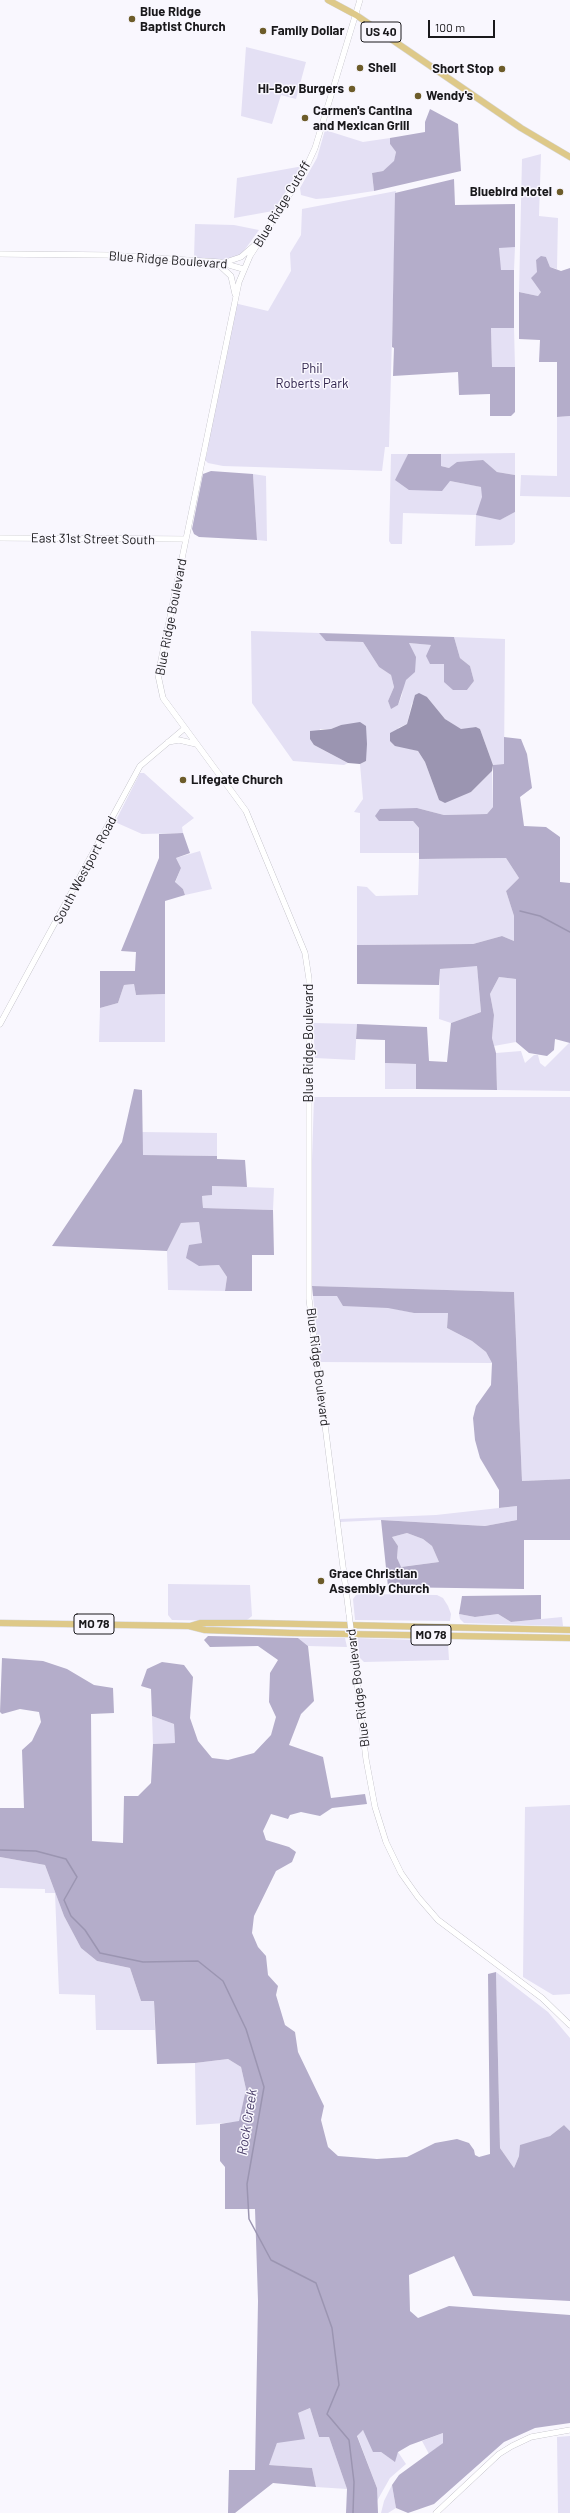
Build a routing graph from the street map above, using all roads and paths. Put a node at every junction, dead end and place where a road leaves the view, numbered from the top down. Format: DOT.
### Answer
graph roads {
  1 [pos="328,0"];
  2 [pos="360,0"];
  3 [pos="356,15"];
  4 [pos="570,157"];
  5 [pos="259,242"];
  6 [pos="0,254"];
  7 [pos="217,262"];
  8 [pos="243,269"];
  9 [pos="235,299"];
  10 [pos="0,538"];
  11 [pos="186,539"];
  12 [pos="185,728"];
  13 [pos="167,742"];
  14 [pos="197,744"];
  15 [pos="0,1024"];
  16 [pos="0,1622"];
  17 [pos="189,1626"];
  18 [pos="570,1630"];
  19 [pos="570,1638"];
  20 [pos="570,2025"];
  21 [pos="570,2430"];
  22 [pos="436,2513"];
  1 -- 3 [label="main road, US 40"];
  2 -- 3 [label="main road, Blue Ridge Cutoff"];
  3 -- 4 [label="main road, US 40"];
  3 -- 5 [label="main road, Blue Ridge Cutoff"];
  5 -- 7 [label="main road"];
  5 -- 8 [label="main road, Blue Ridge Cutoff"];
  6 -- 7 [label="main road, Blue Ridge Boulevard"];
  7 -- 8 [label="main road, Blue Ridge Boulevard"];
  7 -- 9 [label="main road"];
  8 -- 9 [label="main road, Blue Ridge Boulevard"];
  9 -- 11 [label="main road, Blue Ridge Boulevard"];
  10 -- 11 [label="main road, East 31st Street South"];
  11 -- 12 [label="main road, Blue Ridge Boulevard"];
  12 -- 13 [label="main road, South Westport Road"];
  12 -- 14 [label="main road, Blue Ridge Boulevard"];
  13 -- 14 [label="main road"];
  13 -- 15 [label="main road, South Westport Road"];
  14 -- 20 [label="main road, Blue Ridge Boulevard, bridge"];
  16 -- 17 [label="main road, MO 78"];
  17 -- 18 [label="main road, MO 78"];
  17 -- 19 [label="main road, MO 78"];
  21 -- 22 [label="main road"];
}
